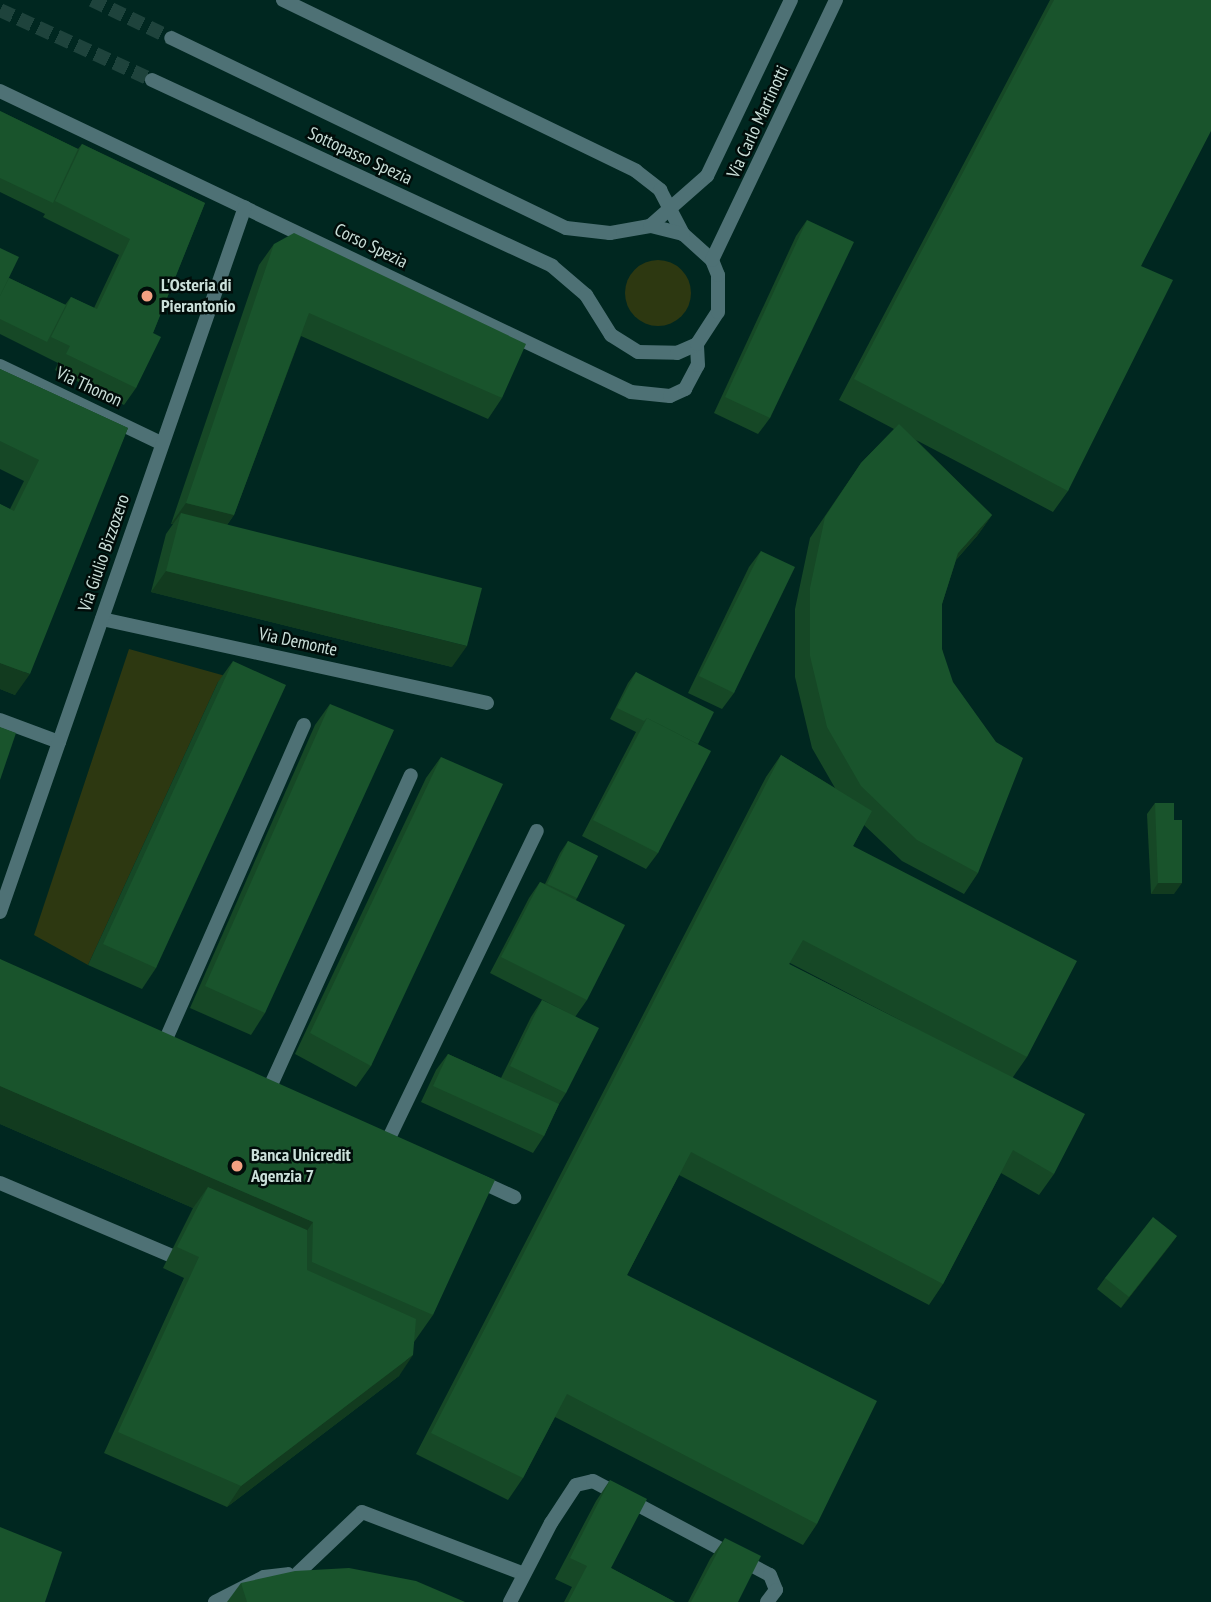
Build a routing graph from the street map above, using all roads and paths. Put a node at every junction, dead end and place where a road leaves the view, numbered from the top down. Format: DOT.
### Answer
graph roads {
  1 [pos="283,0"];
  2 [pos="791,0"];
  3 [pos="836,0"];
  4 [pos="300,4"];
  5 [pos="171,38"];
  6 [pos="152,80"];
  7 [pos="0,91"];
  8 [pos="668,205"];
  9 [pos="245,207"];
  10 [pos="650,226"];
  11 [pos="683,234"];
  12 [pos="712,260"];
  13 [pos="697,344"];
  14 [pos="0,366"];
  15 [pos="161,443"];
  16 [pos="102,619"];
  17 [pos="487,703"];
  18 [pos="0,720"];
  19 [pos="304,725"];
  20 [pos="59,742"];
  21 [pos="411,775"];
  22 [pos="537,831"];
  23 [pos="0,912"];
  24 [pos="165,1039"];
  25 [pos="270,1087"];
  26 [pos="388,1140"];
  27 [pos="463,1174"];
  28 [pos="0,1183"];
  29 [pos="514,1197"];
  30 [pos="172,1256"];
  31 [pos="298,1573"];
  32 [pos="323,1574"];
  33 [pos="524,1574"];
  34 [pos="215,1602"];
  35 [pos="510,1602"];
  36 [pos="767,1602"];
  1 -- 4 [label="street"];
  2 -- 8 [label="street, Via Carlo Martinotti"];
  3 -- 12 [label="street, Via Carlo Martinotti"];
  4 -- 8 [label="street"];
  5 -- 10 [label="street, Sottopasso Spezia"];
  6 -- 13 [label="street, Sottopasso Spezia"];
  7 -- 9 [label="street, Corso Spezia"];
  8 -- 10 [label="street, Via Carlo Martinotti"];
  8 -- 11 [label="street"];
  9 -- 13 [label="street, Corso Spezia"];
  9 -- 15 [label="street, Via Giulio Bizzozero"];
  10 -- 11 [label="street"];
  11 -- 12 [label="street"];
  12 -- 13 [label="street, Corso Spezia"];
  14 -- 15 [label="street, Via Thonon"];
  15 -- 16 [label="street, Via Giulio Bizzozero"];
  16 -- 17 [label="street, Via Demonte"];
  16 -- 20 [label="street, Via Giulio Bizzozero"];
  18 -- 20 [label="street"];
  19 -- 24 [label="street"];
  20 -- 23 [label="street, Via Giulio Bizzozero"];
  21 -- 25 [label="street"];
  22 -- 26 [label="street"];
  27 -- 29 [label="street"];
  28 -- 30 [label="street"];
  31 -- 32 [label="street"];
  31 -- 33 [label="street"];
  31 -- 34 [label="street"];
  33 -- 35 [label="street"];
  33 -- 36 [label="street"];
}
